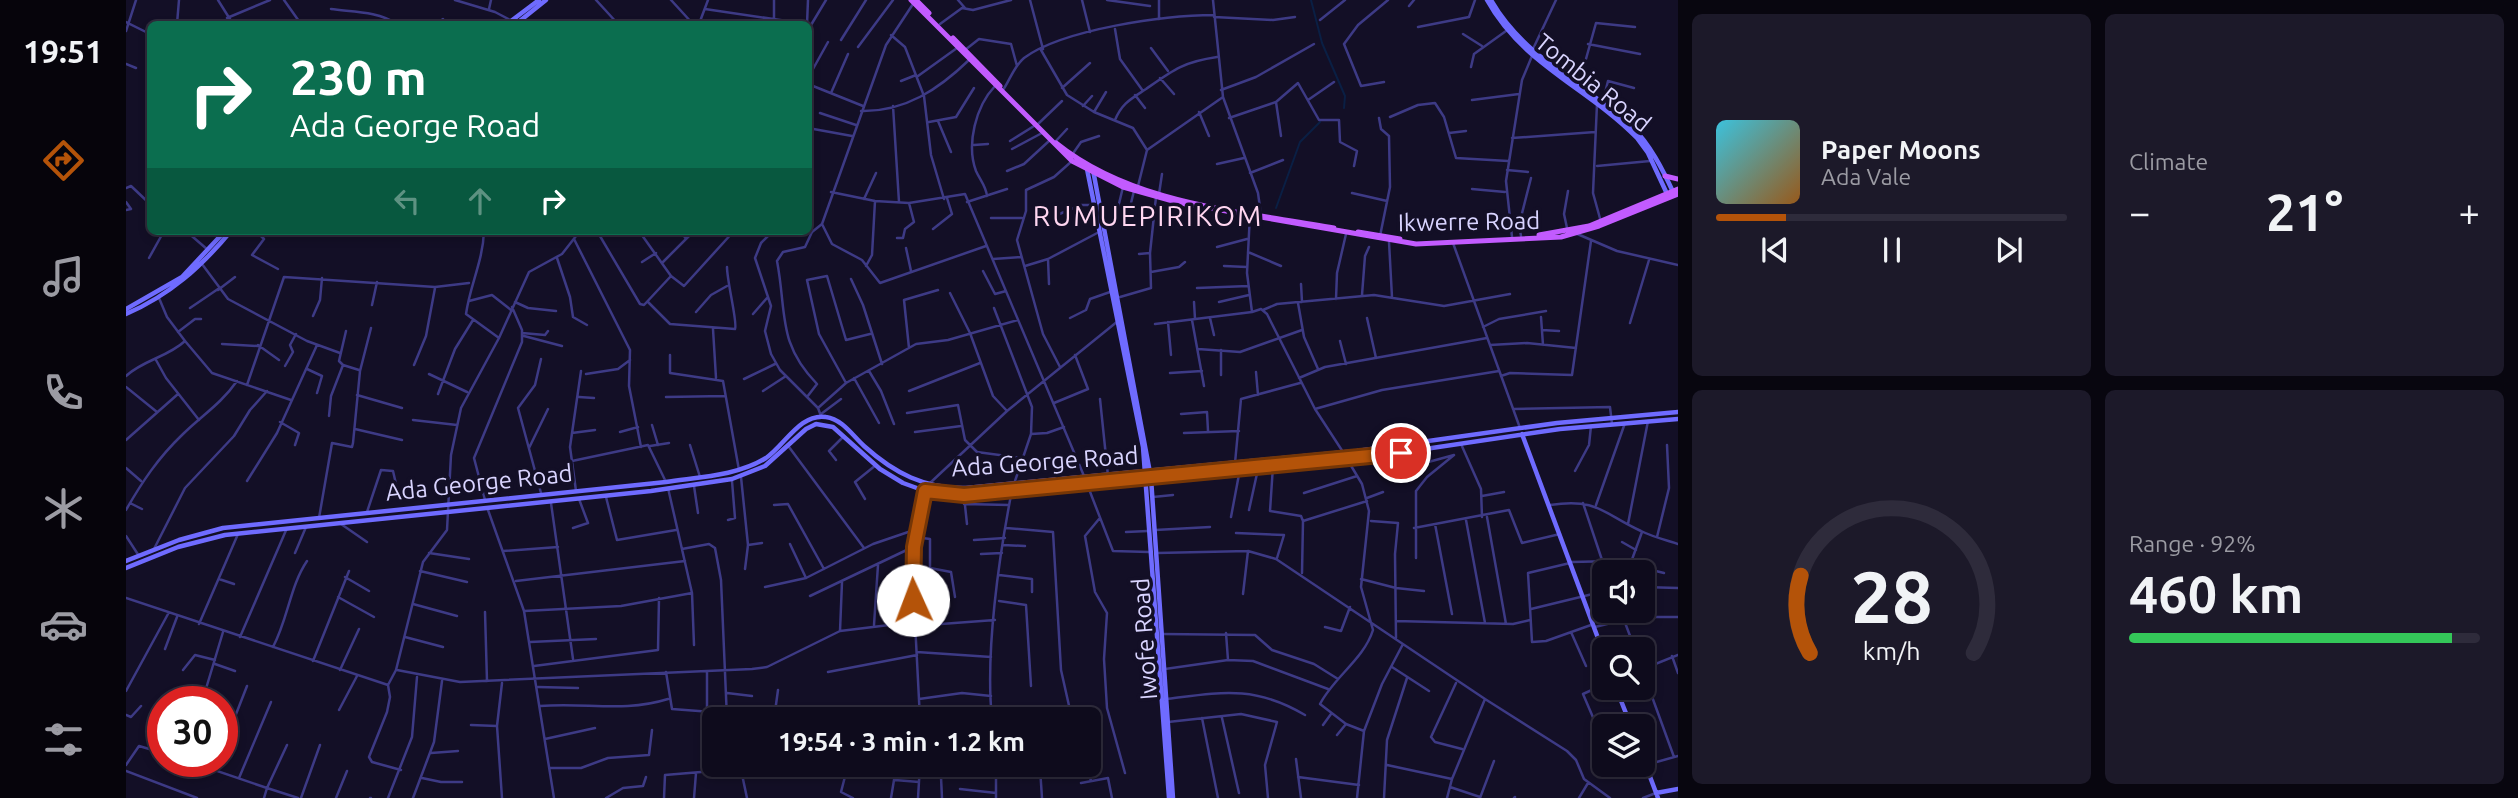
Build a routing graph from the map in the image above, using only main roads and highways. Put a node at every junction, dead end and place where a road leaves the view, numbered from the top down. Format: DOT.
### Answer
graph roads {
  1 [pos="539,0"];
  2 [pos="546,0"];
  3 [pos="1489,0"];
  4 [pos="914,1"];
  5 [pos="930,17"];
  6 [pos="514,21"];
  7 [pos="515,21"];
  8 [pos="1531,54"];
  9 [pos="1600,105"];
  10 [pos="1036,125"];
  11 [pos="1052,141"];
  12 [pos="1094,174"];
  13 [pos="1665,176"];
  14 [pos="1678,179"];
  15 [pos="1098,187"];
  16 [pos="1136,189"];
  17 [pos="1671,193"];
  18 [pos="1158,195"];
  19 [pos="1250,215"];
  20 [pos="1261,217"];
  21 [pos="1572,232"];
  22 [pos="220,235"];
  23 [pos="227,235"];
  24 [pos="126,312"];
  25 [pos="1678,412"];
  26 [pos="1678,419"];
  27 [pos="1612,420"];
  28 [pos="1522,434"];
  29 [pos="1144,461"];
  30 [pos="1139,473"];
  31 [pos="1149,475"];
  32 [pos="1135,480"];
  33 [pos="1086,481"];
  34 [pos="1013,487"];
  35 [pos="926,488"];
  36 [pos="1148,491"];
  37 [pos="486,504"];
  38 [pos="1153,530"];
  39 [pos="1155,552"];
  40 [pos="126,561"];
  41 [pos="126,568"];
  42 [pos="1597,637"];
  43 [pos="1650,777"];
  44 [pos="1678,789"];
  45 [pos="1657,795"];
  46 [pos="1171,798"];
  1 -- 6 [label="main road"];
  2 -- 7 [label="main road"];
  3 -- 8 [label="main road, Tombia Road"];
  3 -- 8 [label="main road, Tombia Road"];
  4 -- 5 [label="main road, Ikwerre Road"];
  5 -- 10 [label="main road, Ikwerre Road"];
  5 -- 10 [label="main road, Ikwerre Road"];
  8 -- 9 [label="main road, Tombia Road"];
  9 -- 13 [label="main road, Tombia Road"];
  9 -- 17 [label="main road, Tombia Road"];
  10 -- 11 [label="main road, Ikwerre Road"];
  10 -- 11 [label="main road, Ikwerre Road"];
  11 -- 12 [label="main road, Ikwerre Road"];
  12 -- 15 [label="main road"];
  12 -- 15 [label="main road"];
  12 -- 16 [label="main road, Ikwerre Road"];
  12 -- 16 [label="main road, Ikwerre Road"];
  12 -- 29 [label="main road"];
  13 -- 14 [label="main road"];
  13 -- 17 [label="main road, Tombia Road"];
  15 -- 31 [label="main road"];
  16 -- 18 [label="main road, Ikwerre Road"];
  17 -- 21 [label="main road, Ikwerre Road"];
  17 -- 21 [label="main road, Ikwerre Road"];
  18 -- 19 [label="main road, Ikwerre Road"];
  18 -- 19 [label="main road, Ikwerre Road"];
  19 -- 20 [label="main road, Ikwerre Road"];
  20 -- 21 [label="main road, Ikwerre Road"];
  20 -- 21 [label="main road, Ikwerre Road"];
  22 -- 24 [label="main road"];
  23 -- 24 [label="main road"];
  25 -- 27 [label="main road, Ada George Road"];
  26 -- 27 [label="main road, Ada George Road"];
  27 -- 28 [label="main road, Ada George Road"];
  27 -- 31 [label="main road, Ada George Road"];
  28 -- 31 [label="main road, Ada George Road"];
  28 -- 42 [label="main road"];
  29 -- 30 [label="main road"];
  29 -- 31 [label="main road"];
  30 -- 31 [label="main road, Ada George Road"];
  30 -- 33 [label="main road, Ada George Road"];
  31 -- 32 [label="main road, Ada George Road"];
  31 -- 36 [label="main road, Iwofe Road"];
  31 -- 38 [label="main road, Iwofe Road"];
  32 -- 33 [label="main road, Ada George Road"];
  32 -- 36 [label="main road"];
  33 -- 34 [label="main road, Ada George Road"];
  34 -- 35 [label="main road, Ada George Road"];
  34 -- 35 [label="main road, Ada George Road"];
  35 -- 37 [label="main road, Ada George Road"];
  35 -- 37 [label="main road, Ada George Road"];
  36 -- 38 [label="main road, Iwofe Road"];
  37 -- 40 [label="main road, Ada George Road"];
  37 -- 41 [label="main road, Ada George Road"];
  38 -- 39 [label="main road, Iwofe Road"];
  39 -- 46 [label="main road, Iwofe Road"];
  39 -- 46 [label="main road, Iwofe Road"];
  43 -- 45 [label="main road"];
  44 -- 45 [label="main road"];
}
